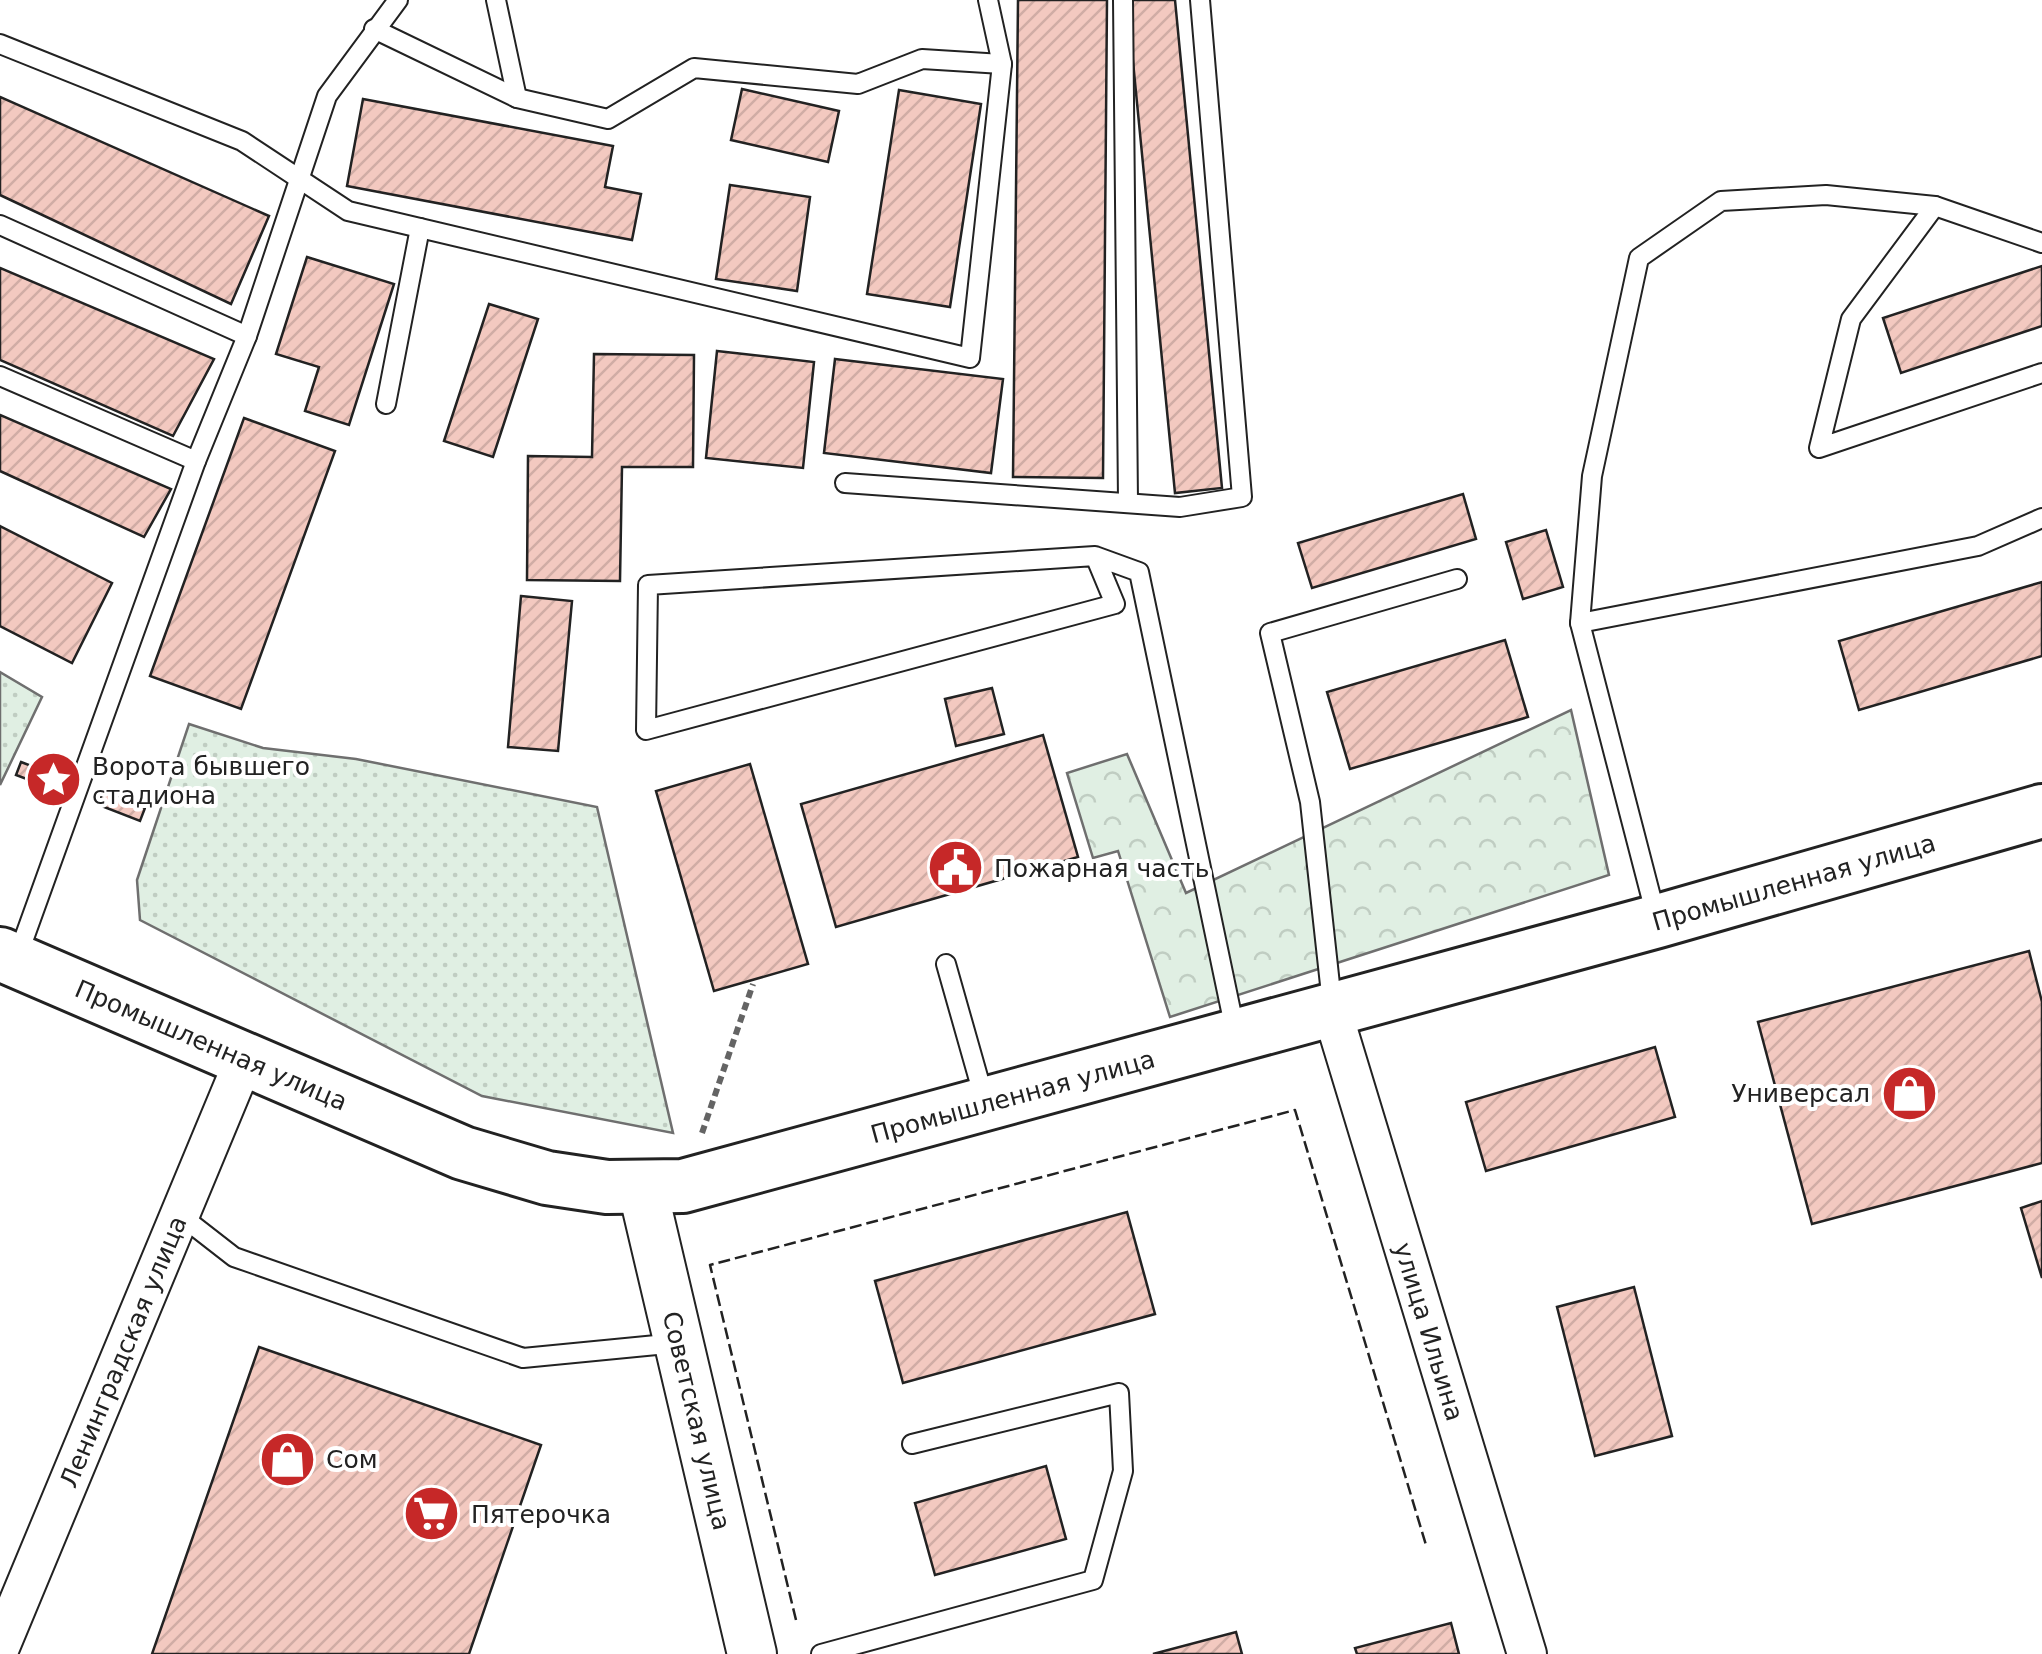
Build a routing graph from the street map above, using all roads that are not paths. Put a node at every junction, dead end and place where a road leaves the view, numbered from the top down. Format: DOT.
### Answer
graph roads {
  1 [pos="398,0"];
  2 [pos="496,0"];
  3 [pos="988,0"];
  4 [pos="1123,0"];
  5 [pos="1200,0"];
  6 [pos="374,29"];
  7 [pos="0,44"];
  8 [pos="1002,64"];
  9 [pos="517,98"];
  10 [pos="298,182"];
  11 [pos="1935,206"];
  12 [pos="0,225"];
  13 [pos="420,228"];
  14 [pos="2042,243"];
  15 [pos="247,336"];
  16 [pos="2042,372"];
  17 [pos="0,376"];
  18 [pos="386,404"];
  19 [pos="196,461"];
  20 [pos="845,483"];
  21 [pos="1128,501"];
  22 [pos="2042,518"];
  23 [pos="1095,556"];
  24 [pos="1457,579"];
  25 [pos="1580,624"];
  26 [pos="2042,811"];
  27 [pos="1658,921"];
  28 [pos="8,957"];
  29 [pos="946,964"];
  30 [pos="1332,1010"];
  31 [pos="1236,1037"];
  32 [pos="245,1058"];
  33 [pos="986,1106"];
  34 [pos="662,1187"];
  35 [pos="180,1215"];
  36 [pos="680,1342"];
  37 [pos="912,1444"];
  38 [pos="0,1647"];
  39 [pos="752,1654"];
  40 [pos="820,1654"];
  41 [pos="1527,1654"];
  1 -- 6 [label="lane"];
  2 -- 9 [label="lane"];
  3 -- 8 [label="lane"];
  4 -- 21 [label="lane"];
  5 -- 21 [label="lane"];
  6 -- 9 [label="lane"];
  6 -- 10 [label="lane"];
  7 -- 10 [label="lane"];
  8 -- 9 [label="lane"];
  8 -- 13 [label="lane"];
  10 -- 13 [label="lane"];
  10 -- 15 [label="lane"];
  11 -- 14 [label="lane"];
  11 -- 16 [label="lane"];
  11 -- 25 [label="lane"];
  12 -- 15 [label="lane"];
  13 -- 18 [label="lane"];
  15 -- 19 [label="lane"];
  17 -- 19 [label="lane"];
  19 -- 28 [label="lane"];
  20 -- 21 [label="lane"];
  22 -- 25 [label="lane"];
  23 -- 23 [label="lane"];
  23 -- 31 [label="lane"];
  24 -- 30 [label="lane"];
  25 -- 27 [label="lane"];
  26 -- 27 [label="main road, Промышленная улица"];
  27 -- 30 [label="main road, Промышленная улица"];
  28 -- 32 [label="main road, Промышленная улица"];
  29 -- 33 [label="lane"];
  30 -- 31 [label="main road, Промышленная улица"];
  30 -- 41 [label="street, улица Ильина"];
  31 -- 33 [label="main road, Промышленная улица"];
  32 -- 34 [label="main road, Промышленная улица"];
  32 -- 35 [label="street, Ленинградская улица"];
  33 -- 34 [label="main road, Промышленная улица"];
  34 -- 36 [label="street, Советская улица"];
  35 -- 36 [label="lane"];
  35 -- 38 [label="street, Ленинградская улица"];
  36 -- 39 [label="street, Советская улица"];
  37 -- 40 [label="lane"];
}
